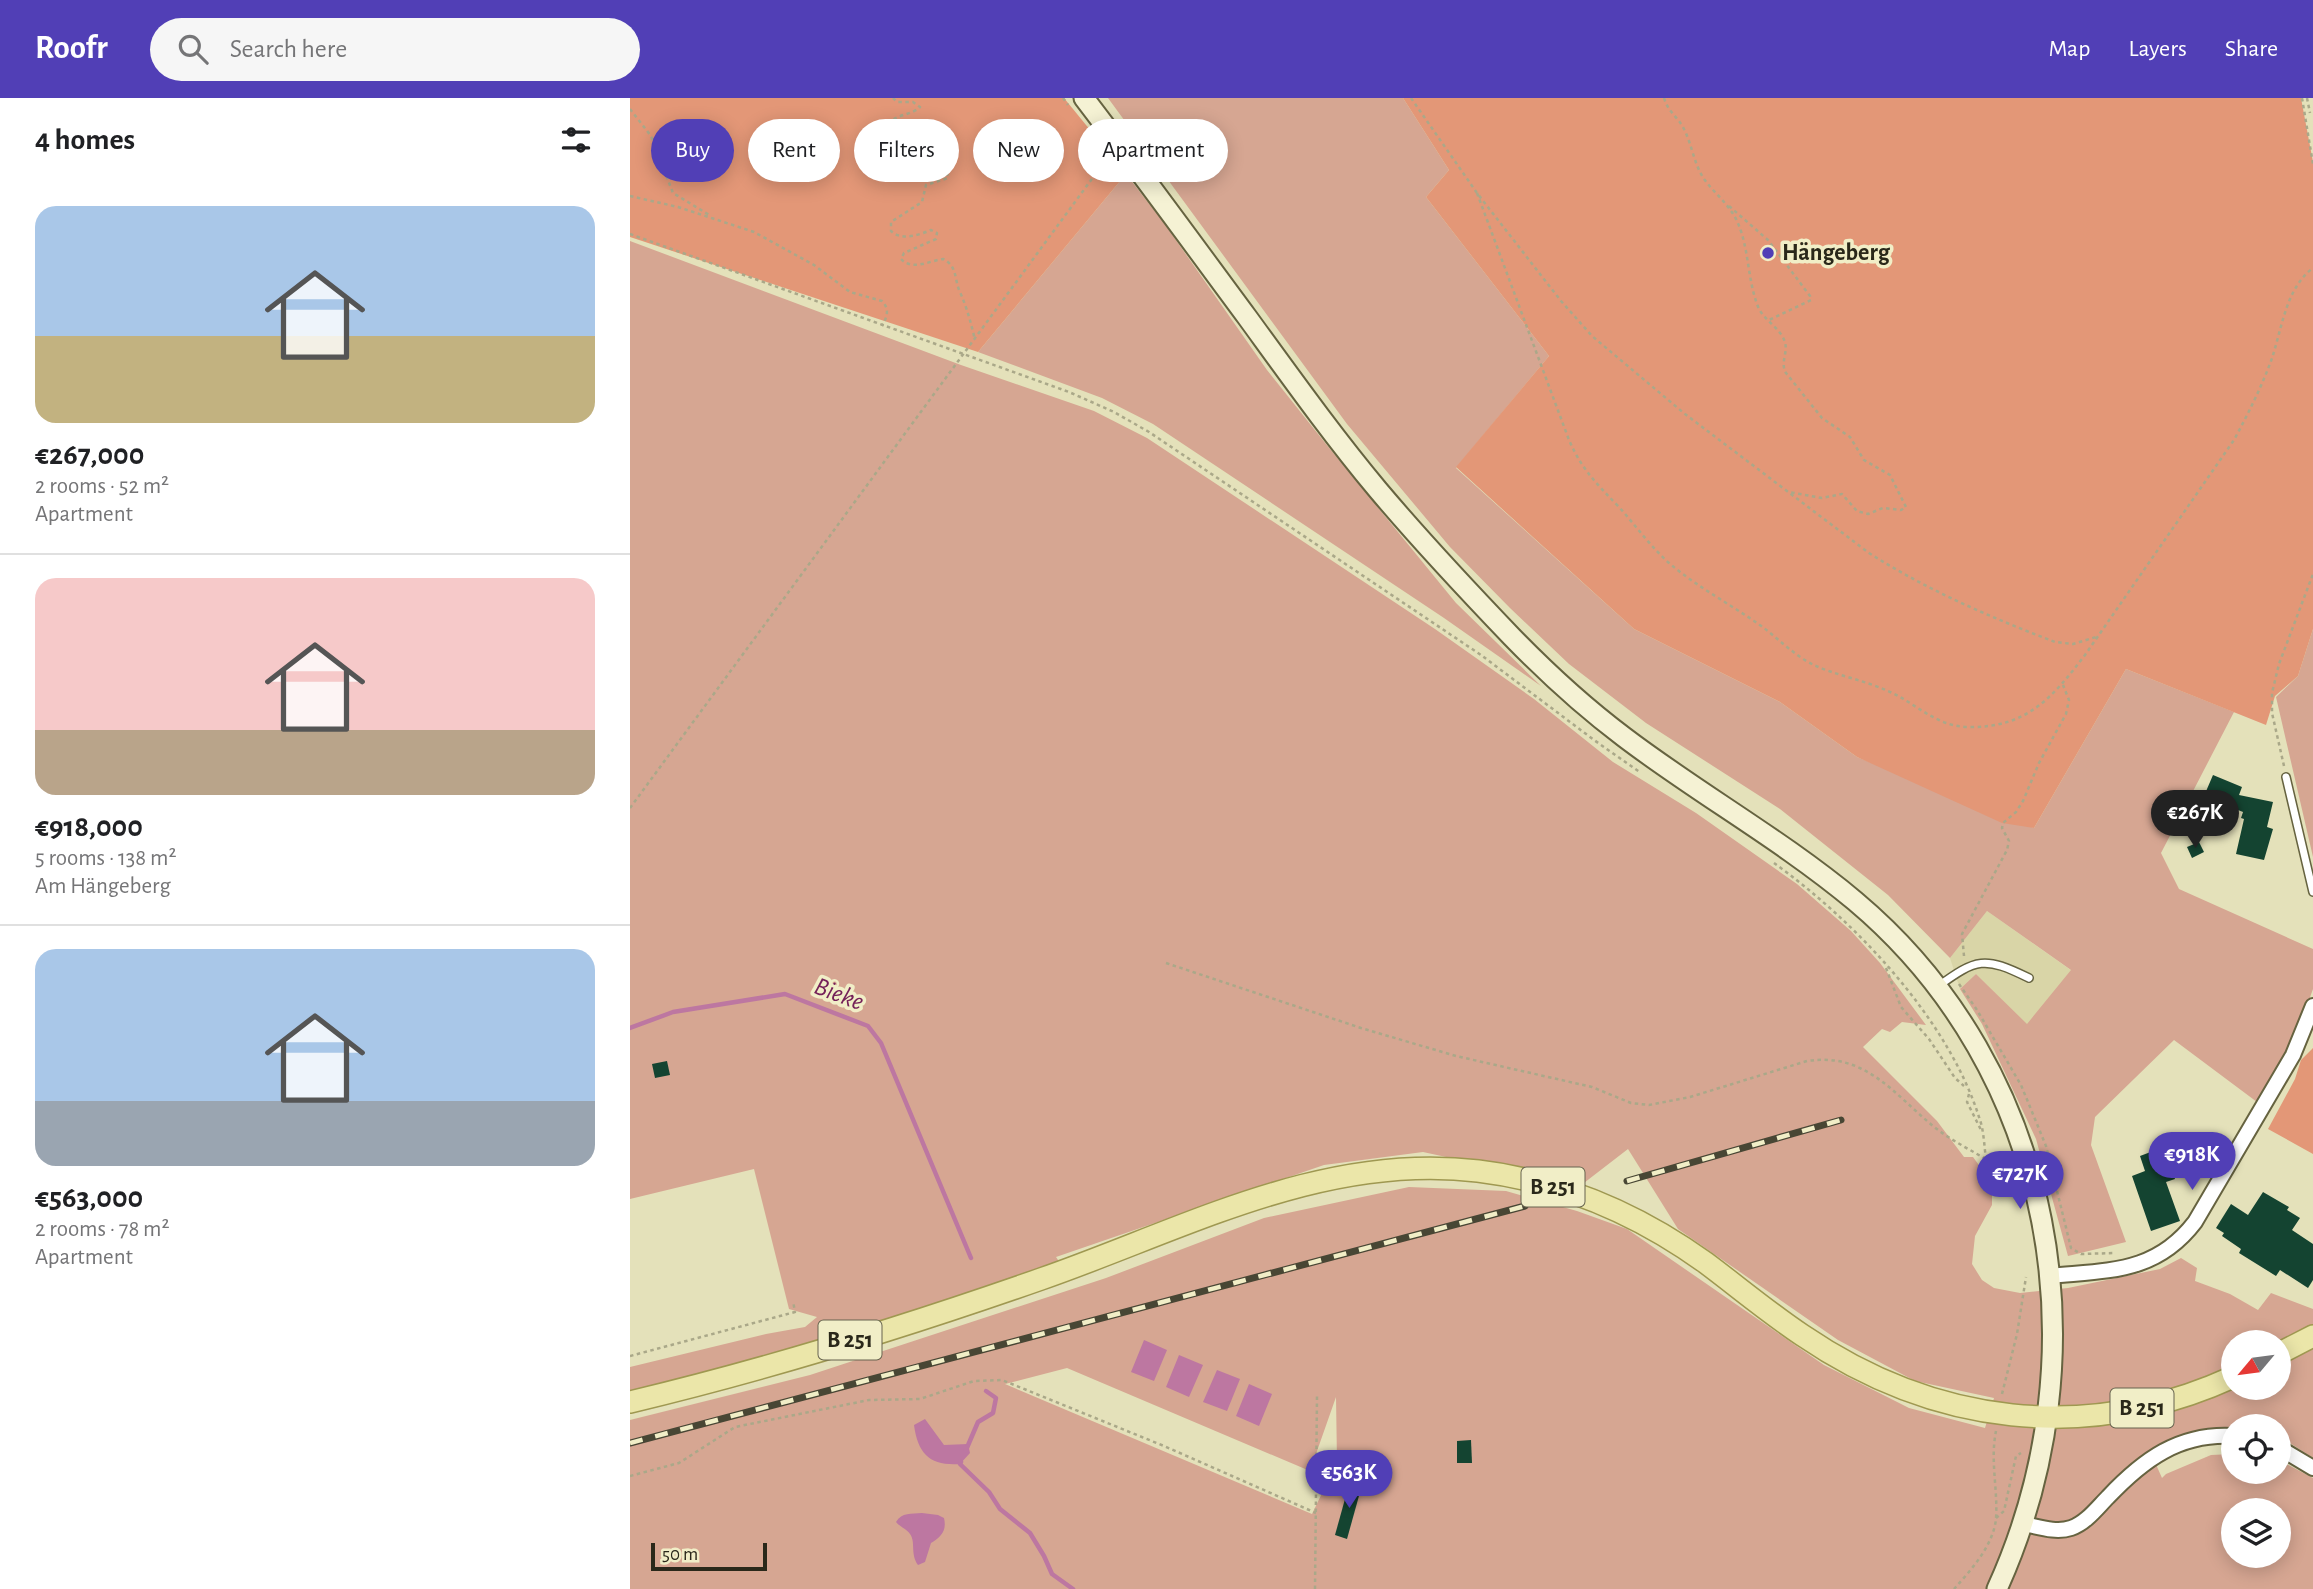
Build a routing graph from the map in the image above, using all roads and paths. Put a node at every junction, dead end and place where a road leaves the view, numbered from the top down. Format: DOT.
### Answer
graph roads {
  1 [pos="893,98"];
  2 [pos="1084,98"];
  3 [pos="1411,98"];
  4 [pos="1664,98"];
  5 [pos="2305,98"];
  6 [pos="630,109"];
  7 [pos="2309,114"];
  8 [pos="2313,164"];
  9 [pos="1091,182"];
  10 [pos="1477,193"];
  11 [pos="630,196"];
  12 [pos="1727,204"];
  13 [pos="714,219"];
  14 [pos="630,234"];
  15 [pos="2313,268"];
  16 [pos="1767,321"];
  17 [pos="882,326"];
  18 [pos="975,340"];
  19 [pos="964,356"];
  20 [pos="1786,491"];
  21 [pos="2313,574"];
  22 [pos="2098,636"];
  23 [pos="2062,685"];
  24 [pos="2286,776"];
  25 [pos="1650,779"];
  26 [pos="630,808"];
  27 [pos="1766,858"];
  28 [pos="2313,892"];
  29 [pos="1166,962"];
  30 [pos="1885,964"];
  31 [pos="2029,978"];
  32 [pos="1944,982"];
  33 [pos="2313,1006"];
  34 [pos="2313,1039"];
  35 [pos="2293,1055"];
  36 [pos="1965,1086"];
  37 [pos="2127,1266"];
  38 [pos="2051,1276"];
  39 [pos="2026,1277"];
  40 [pos="793,1301"];
  41 [pos="2313,1336"];
  42 [pos="2291,1347"];
  43 [pos="630,1356"];
  44 [pos="2221,1382"];
  45 [pos="1317,1395"];
  46 [pos="2001,1398"];
  47 [pos="630,1402"];
  48 [pos="2046,1416"];
  49 [pos="1996,1431"];
  50 [pos="2221,1437"];
  51 [pos="2040,1452"];
  52 [pos="2291,1455"];
  53 [pos="2313,1468"];
  54 [pos="630,1476"];
  55 [pos="1316,1513"];
  56 [pos="1996,1518"];
  57 [pos="2024,1524"];
  58 [pos="1315,1589"];
  59 [pos="1954,1589"];
  60 [pos="1997,1589"];
  1 -- 18 [label="path"];
  2 -- 32 [label="main road"];
  3 -- 10 [label="path"];
  4 -- 12 [label="path"];
  5 -- 7 [label="path"];
  6 -- 13 [label="path"];
  7 -- 8 [label="path"];
  9 -- 18 [label="path"];
  10 -- 20 [label="path"];
  10 -- 23 [label="path"];
  11 -- 13 [label="path"];
  12 -- 16 [label="path"];
  12 -- 16 [label="path"];
  13 -- 17 [label="path"];
  14 -- 17 [label="path"];
  15 -- 22 [label="path"];
  16 -- 20 [label="path"];
  17 -- 19 [label="path"];
  18 -- 19 [label="path"];
  19 -- 25 [label="path"];
  19 -- 26 [label="path"];
  20 -- 22 [label="path"];
  21 -- 24 [label="path"];
  22 -- 23 [label="path"];
  23 -- 32 [label="path"];
  24 -- 28 [label="lane"];
  27 -- 30 [label="path"];
  29 -- 36 [label="path"];
  30 -- 36 [label="path"];
  30 -- 36 [label="path"];
  31 -- 32 [label="lane"];
  32 -- 37 [label="path"];
  32 -- 38 [label="main road"];
  33 -- 35 [label="street"];
  34 -- 35 [label="street"];
  35 -- 37 [label="street"];
  37 -- 38 [label="street"];
  38 -- 48 [label="main road"];
  39 -- 46 [label="path"];
  40 -- 43 [label="path"];
  41 -- 42 [label="main road"];
  44 -- 48 [label="main road, B 251"];
  45 -- 55 [label="path"];
  47 -- 48 [label="main road, B 251"];
  48 -- 51 [label="main road"];
  49 -- 56 [label="path"];
  50 -- 57 [label="street"];
  51 -- 56 [label="path"];
  51 -- 57 [label="main road"];
  52 -- 53 [label="street"];
  54 -- 55 [label="path"];
  55 -- 58 [label="path"];
  56 -- 59 [label="path"];
  57 -- 60 [label="main road"];
}
